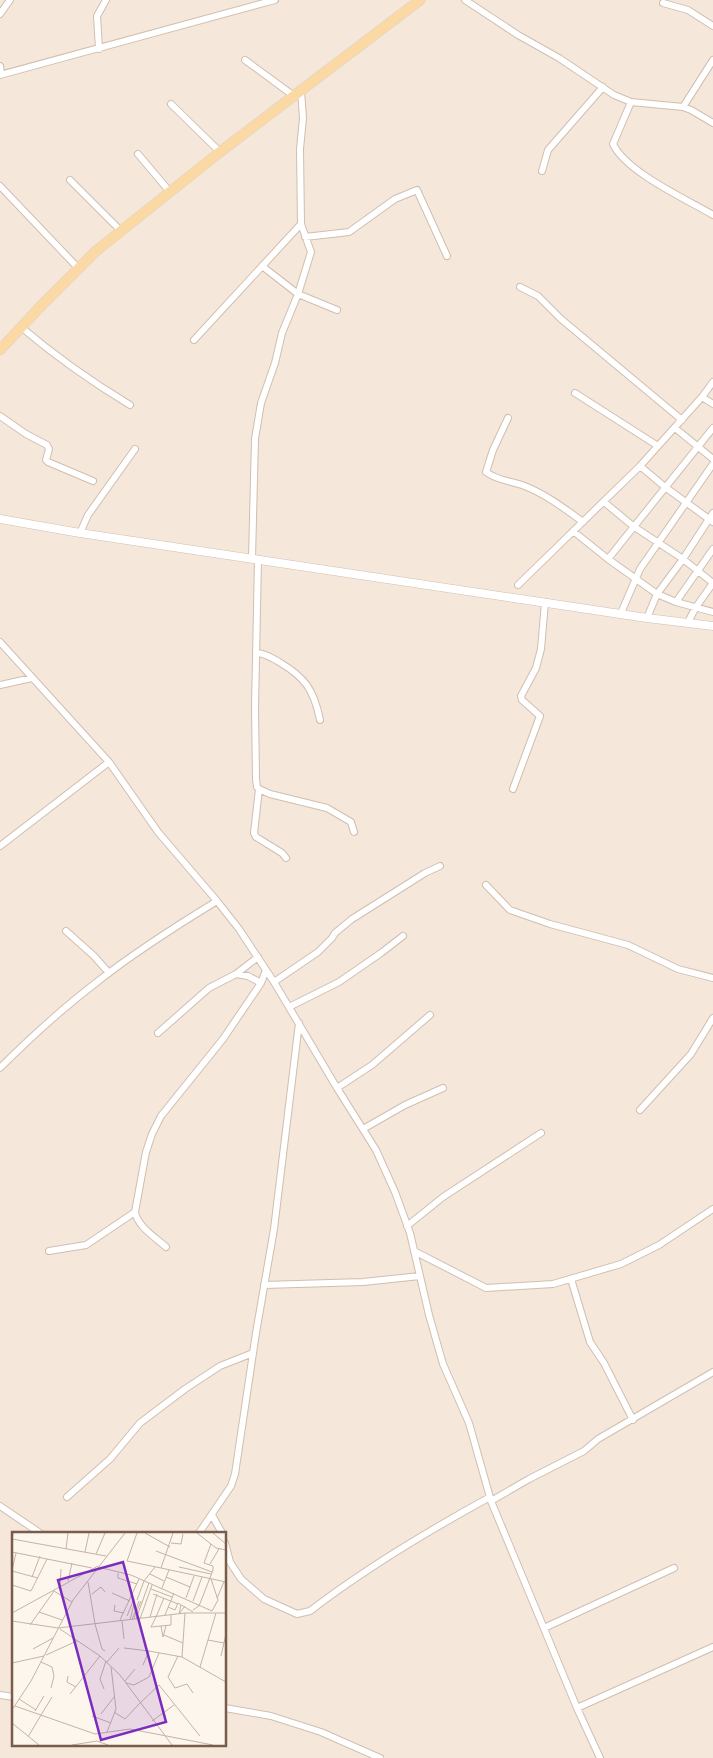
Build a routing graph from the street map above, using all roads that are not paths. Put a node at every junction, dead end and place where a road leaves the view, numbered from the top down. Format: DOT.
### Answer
graph roads {
  1 [pos="10,0"];
  2 [pos="106,0"];
  3 [pos="275,0"];
  4 [pos="420,0"];
  5 [pos="465,0"];
  6 [pos="663,3"];
  7 [pos="0,14"];
  8 [pos="713,26"];
  9 [pos="99,49"];
  10 [pos="245,60"];
  11 [pos="713,60"];
  12 [pos="0,66"];
  13 [pos="0,74"];
  14 [pos="603,88"];
  15 [pos="297,94"];
  16 [pos="631,102"];
  17 [pos="171,104"];
  18 [pos="683,107"];
  19 [pos="713,123"];
  20 [pos="220,152"];
  21 [pos="138,154"];
  22 [pos="542,171"];
  23 [pos="70,180"];
  24 [pos="0,186"];
  25 [pos="170,192"];
  26 [pos="713,215"];
  27 [pos="301,224"];
  28 [pos="121,231"];
  29 [pos="305,237"];
  30 [pos="447,256"];
  31 [pos="262,266"];
  32 [pos="78,270"];
  33 [pos="520,287"];
  34 [pos="298,294"];
  35 [pos="337,310"];
  36 [pos="21,327"];
  37 [pos="194,340"];
  38 [pos="0,350"];
  39 [pos="713,382"];
  40 [pos="575,393"];
  41 [pos="702,398"];
  42 [pos="713,404"];
  43 [pos="130,406"];
  44 [pos="0,416"];
  45 [pos="508,418"];
  46 [pos="682,420"];
  47 [pos="675,428"];
  48 [pos="713,428"];
  49 [pos="658,446"];
  50 [pos="697,446"];
  51 [pos="135,449"];
  52 [pos="713,459"];
  53 [pos="713,464"];
  54 [pos="640,466"];
  55 [pos="93,481"];
  56 [pos="665,487"];
  57 [pos="604,502"];
  58 [pos="686,502"];
  59 [pos="711,518"];
  60 [pos="0,519"];
  61 [pos="583,522"];
  62 [pos="633,526"];
  63 [pos="573,531"];
  64 [pos="80,533"];
  65 [pos="659,542"];
  66 [pos="713,549"];
  67 [pos="255,559"];
  68 [pos="608,559"];
  69 [pos="683,559"];
  70 [pos="697,572"];
  71 [pos="636,578"];
  72 [pos="713,583"];
  73 [pos="518,585"];
  74 [pos="657,594"];
  75 [pos="545,602"];
  76 [pos="676,602"];
  77 [pos="696,607"];
  78 [pos="713,612"];
  79 [pos="621,613"];
  80 [pos="647,618"];
  81 [pos="688,622"];
  82 [pos="713,626"];
  83 [pos="0,642"];
  84 [pos="257,653"];
  85 [pos="32,678"];
  86 [pos="0,685"];
  87 [pos="320,720"];
  88 [pos="109,762"];
  89 [pos="259,789"];
  90 [pos="513,789"];
  91 [pos="354,832"];
  92 [pos="0,846"];
  93 [pos="286,858"];
  94 [pos="440,866"];
  95 [pos="486,885"];
  96 [pos="218,901"];
  97 [pos="66,930"];
  98 [pos="403,936"];
  99 [pos="258,957"];
  100 [pos="266,970"];
  101 [pos="108,973"];
  102 [pos="236,974"];
  103 [pos="713,978"];
  104 [pos="274,982"];
  105 [pos="261,983"];
  106 [pos="289,1007"];
  107 [pos="430,1015"];
  108 [pos="713,1018"];
  109 [pos="299,1023"];
  110 [pos="158,1034"];
  111 [pos="0,1068"];
  112 [pos="337,1088"];
  113 [pos="443,1088"];
  114 [pos="640,1110"];
  115 [pos="363,1130"];
  116 [pos="541,1133"];
  117 [pos="713,1209"];
  118 [pos="135,1212"];
  119 [pos="407,1226"];
  120 [pos="166,1247"];
  121 [pos="49,1251"];
  122 [pos="414,1251"];
  123 [pos="420,1276"];
  124 [pos="571,1279"];
  125 [pos="264,1285"];
  126 [pos="253,1354"];
  127 [pos="713,1372"];
  128 [pos="633,1420"];
  129 [pos="67,1497"];
  130 [pos="491,1499"];
  131 [pos="0,1506"];
  132 [pos="212,1515"];
  133 [pos="39,1532"];
  134 [pos="200,1532"];
  135 [pos="221,1532"];
  136 [pos="226,1547"];
  137 [pos="674,1568"];
  138 [pos="544,1628"];
  139 [pos="713,1647"];
  140 [pos="226,1708"];
  141 [pos="577,1708"];
  142 [pos="380,1758"];
  143 [pos="600,1758"];
  1 -- 7 [label="street"];
  2 -- 9 [label="street"];
  3 -- 9 [label="street"];
  4 -- 15 [label="main road"];
  5 -- 14 [label="street"];
  6 -- 8 [label="street"];
  9 -- 13 [label="street"];
  10 -- 15 [label="street"];
  11 -- 18 [label="street"];
  12 -- 13 [label="street"];
  14 -- 16 [label="street"];
  14 -- 22 [label="street"];
  15 -- 20 [label="main road"];
  15 -- 27 [label="street"];
  16 -- 18 [label="street"];
  16 -- 26 [label="street"];
  17 -- 20 [label="street"];
  18 -- 19 [label="street"];
  20 -- 25 [label="main road"];
  21 -- 25 [label="street"];
  23 -- 28 [label="street"];
  24 -- 32 [label="street"];
  25 -- 28 [label="main road"];
  27 -- 29 [label="street"];
  27 -- 31 [label="street"];
  28 -- 32 [label="main road"];
  29 -- 30 [label="street"];
  29 -- 34 [label="street"];
  31 -- 34 [label="street"];
  31 -- 37 [label="street"];
  32 -- 36 [label="main road"];
  33 -- 46 [label="street"];
  34 -- 35 [label="street"];
  34 -- 67 [label="street"];
  36 -- 38 [label="main road"];
  36 -- 43 [label="street"];
  39 -- 41 [label="street"];
  40 -- 49 [label="street"];
  41 -- 42 [label="street"];
  41 -- 46 [label="street"];
  44 -- 55 [label="street"];
  45 -- 61 [label="street"];
  46 -- 47 [label="street"];
  47 -- 49 [label="street"];
  47 -- 50 [label="street"];
  48 -- 50 [label="street"];
  49 -- 54 [label="street"];
  50 -- 52 [label="street"];
  50 -- 56 [label="street"];
  51 -- 64 [label="street"];
  53 -- 58 [label="street"];
  54 -- 56 [label="street"];
  54 -- 57 [label="street"];
  56 -- 58 [label="street"];
  56 -- 62 [label="street"];
  57 -- 61 [label="street"];
  57 -- 62 [label="street"];
  58 -- 59 [label="street"];
  58 -- 65 [label="street"];
  59 -- 69 [label="street"];
  60 -- 64 [label="street"];
  61 -- 63 [label="street"];
  62 -- 65 [label="street"];
  62 -- 68 [label="street"];
  63 -- 68 [label="street"];
  63 -- 73 [label="street"];
  64 -- 67 [label="street"];
  65 -- 69 [label="street"];
  65 -- 71 [label="street"];
  66 -- 70 [label="street"];
  67 -- 75 [label="street"];
  67 -- 84 [label="street"];
  68 -- 71 [label="street"];
  69 -- 70 [label="street"];
  69 -- 74 [label="street"];
  70 -- 72 [label="street"];
  70 -- 76 [label="street"];
  71 -- 74 [label="street"];
  71 -- 79 [label="street"];
  72 -- 77 [label="street"];
  74 -- 76 [label="street"];
  74 -- 80 [label="street"];
  75 -- 79 [label="street"];
  75 -- 90 [label="street"];
  76 -- 77 [label="street"];
  77 -- 78 [label="street"];
  77 -- 81 [label="street"];
  79 -- 80 [label="street"];
  80 -- 81 [label="street"];
  81 -- 82 [label="street"];
  83 -- 85 [label="street"];
  84 -- 87 [label="street"];
  84 -- 89 [label="street"];
  85 -- 86 [label="street"];
  85 -- 88 [label="street"];
  88 -- 92 [label="street"];
  88 -- 96 [label="street"];
  89 -- 91 [label="street"];
  89 -- 93 [label="street"];
  94 -- 104 [label="street"];
  95 -- 103 [label="street"];
  96 -- 99 [label="street"];
  96 -- 101 [label="street"];
  97 -- 101 [label="street"];
  98 -- 106 [label="street"];
  99 -- 100 [label="street"];
  99 -- 102 [label="street"];
  100 -- 104 [label="street"];
  100 -- 105 [label="street"];
  101 -- 111 [label="street"];
  102 -- 105 [label="street"];
  102 -- 110 [label="street"];
  104 -- 106 [label="street"];
  105 -- 118 [label="street"];
  106 -- 109 [label="street"];
  107 -- 112 [label="street"];
  108 -- 114 [label="street"];
  109 -- 112 [label="street"];
  109 -- 125 [label="street"];
  112 -- 115 [label="street"];
  113 -- 115 [label="street"];
  115 -- 119 [label="street"];
  116 -- 119 [label="street"];
  117 -- 124 [label="street"];
  118 -- 120 [label="street"];
  118 -- 121 [label="street"];
  119 -- 122 [label="street"];
  122 -- 123 [label="street"];
  122 -- 124 [label="street"];
  123 -- 125 [label="street"];
  123 -- 130 [label="street"];
  124 -- 128 [label="street"];
  125 -- 126 [label="street"];
  126 -- 129 [label="street"];
  126 -- 132 [label="street"];
  127 -- 128 [label="street"];
  128 -- 130 [label="street"];
  130 -- 136 [label="street"];
  130 -- 138 [label="street"];
  131 -- 133 [label="street"];
  132 -- 134 [label="street"];
  132 -- 135 [label="street"];
  137 -- 138 [label="street"];
  138 -- 141 [label="street"];
  139 -- 141 [label="street"];
  140 -- 142 [label="street"];
  141 -- 143 [label="street"];
}
